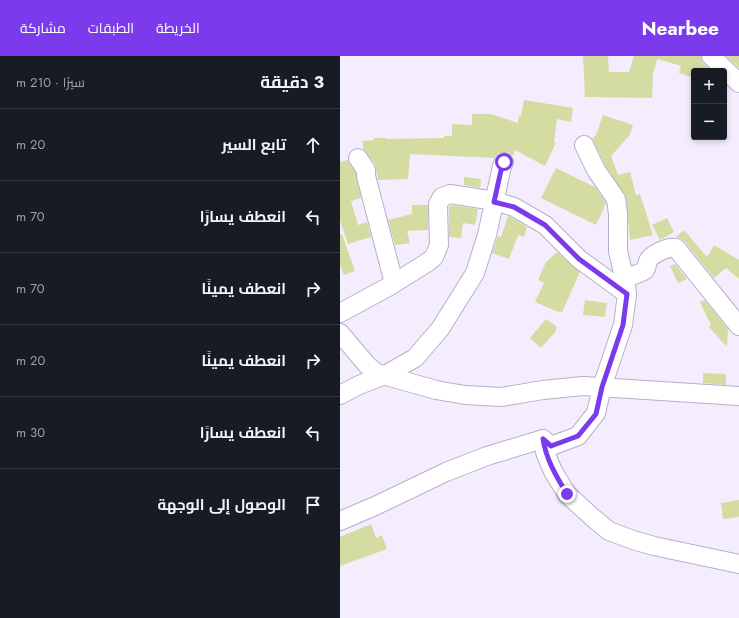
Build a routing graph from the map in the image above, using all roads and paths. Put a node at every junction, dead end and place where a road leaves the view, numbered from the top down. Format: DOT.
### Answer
graph roads {
  1 [pos="711,56"];
  2 [pos="739,83"];
  3 [pos="584,145"];
  4 [pos="358,158"];
  5 [pos="504,162"];
  6 [pos="494,202"];
  7 [pos="394,283"];
  8 [pos="625,286"];
  9 [pos="340,313"];
  10 [pos="739,326"];
  11 [pos="340,333"];
  12 [pos="385,375"];
  13 [pos="602,387"];
  14 [pos="340,395"];
  15 [pos="739,396"];
  16 [pos="543,439"];
  17 [pos="340,521"];
  18 [pos="739,564"];
  1 -- 2 [label="street"];
  3 -- 8 [label="street"];
  4 -- 7 [label="street"];
  5 -- 6 [label="street"];
  6 -- 7 [label="street"];
  6 -- 8 [label="street"];
  6 -- 12 [label="street"];
  7 -- 9 [label="street"];
  8 -- 10 [label="street"];
  8 -- 13 [label="street"];
  11 -- 12 [label="street"];
  12 -- 13 [label="street"];
  12 -- 14 [label="street"];
  13 -- 15 [label="street"];
  13 -- 16 [label="street"];
  16 -- 17 [label="street"];
  16 -- 18 [label="street"];
}
